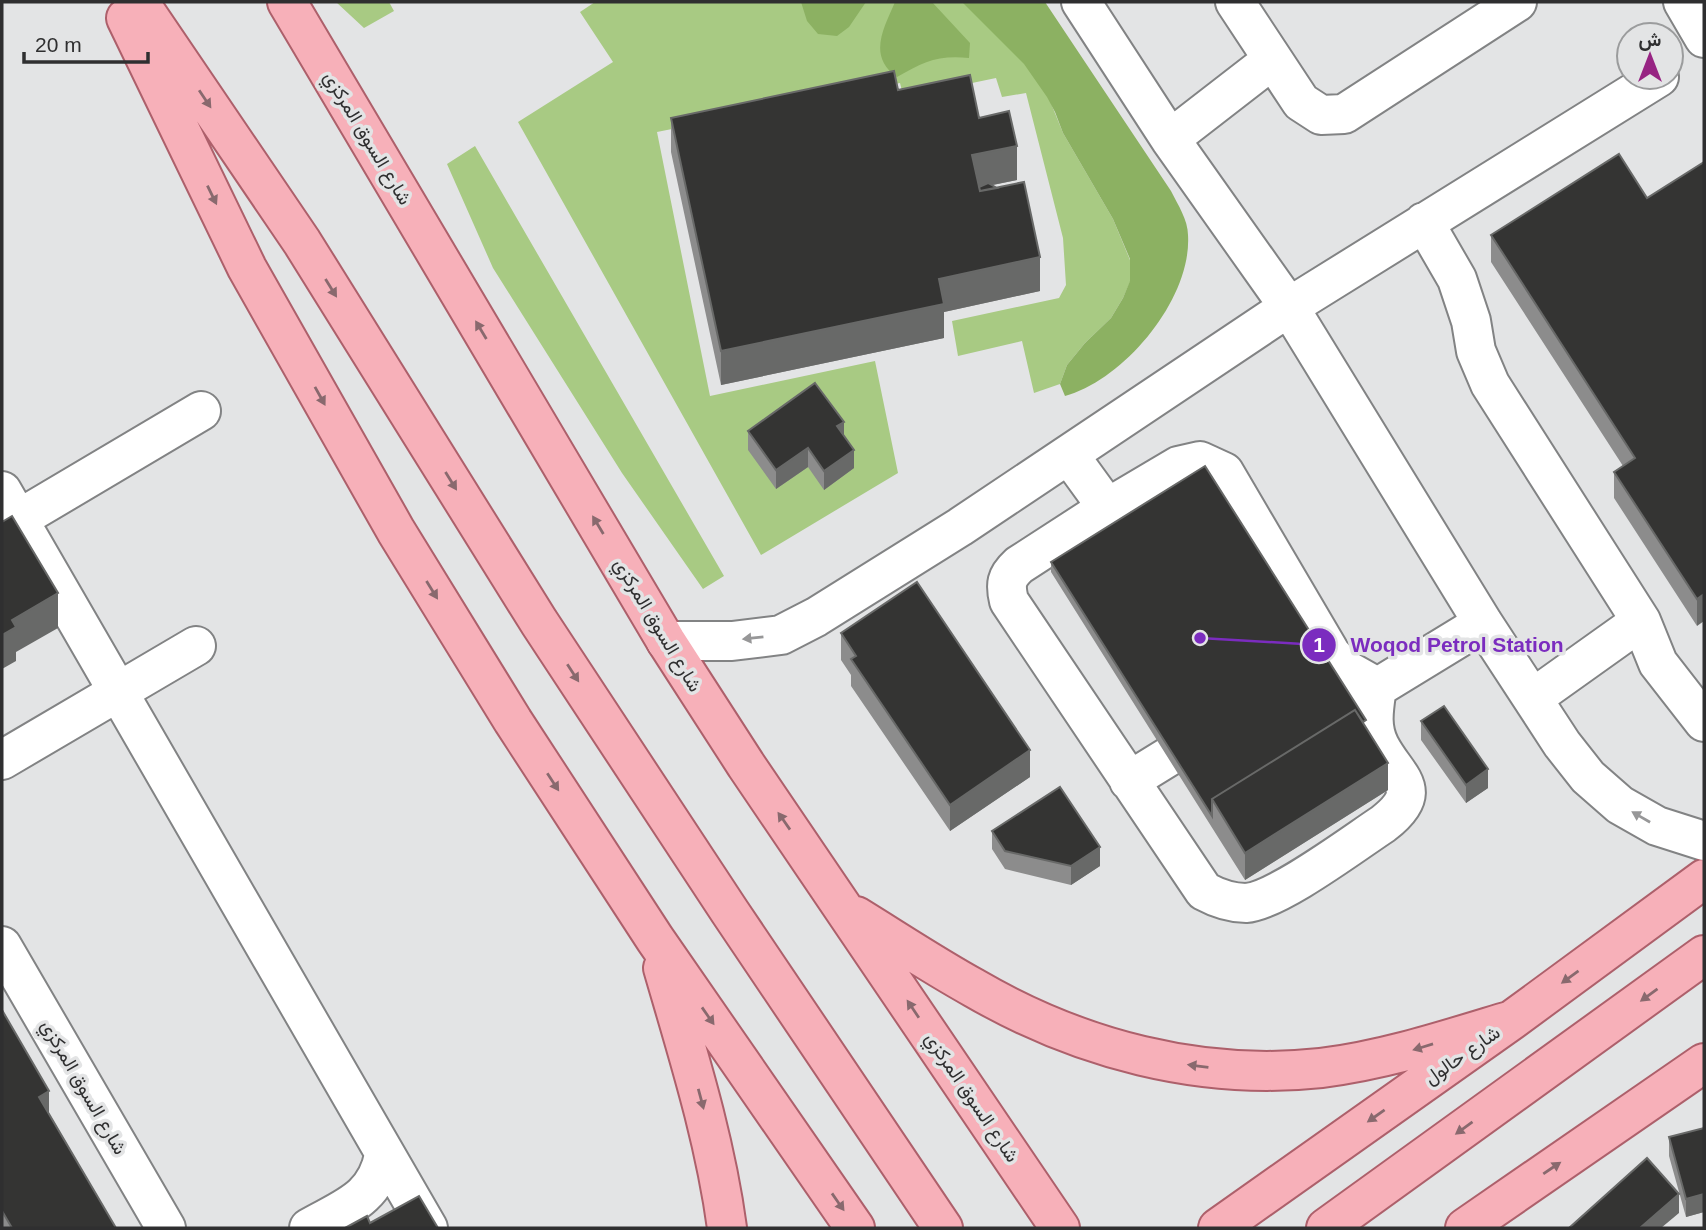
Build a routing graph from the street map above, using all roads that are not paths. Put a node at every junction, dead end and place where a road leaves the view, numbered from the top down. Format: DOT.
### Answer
graph roads {
  1 [pos="118,2"];
  2 [pos="139,2"];
  3 [pos="287,2"];
  4 [pos="1081,2"];
  5 [pos="1235,2"];
  6 [pos="1517,2"];
  7 [pos="1683,2"];
  8 [pos="1704,38"];
  9 [pos="1704,49"];
  10 [pos="1272,60"];
  11 [pos="1685,61"];
  12 [pos="1636,91"];
  13 [pos="1170,139"];
  14 [pos="1424,222"];
  15 [pos="1289,307"];
  16 [pos="201,411"];
  17 [pos="1069,455"];
  18 [pos="7,513"];
  19 [pos="1114,518"];
  20 [pos="1641,621"];
  21 [pos="1483,623"];
  22 [pos="666,641"];
  23 [pos="196,646"];
  24 [pos="117,692"];
  25 [pos="1363,696"];
  26 [pos="1532,698"];
  27 [pos="1704,722"];
  28 [pos="1168,757"];
  29 [pos="2,760"];
  30 [pos="1129,781"];
  31 [pos="1704,841"];
  32 [pos="1704,879"];
  33 [pos="845,909"];
  34 [pos="655,939"];
  35 [pos="2,946"];
  36 [pos="1704,955"];
  37 [pos="1512,1020"];
  38 [pos="1704,1063"];
  39 [pos="384,1155"];
  40 [pos="1488,1217"];
  41 [pos="166,1228"];
  42 [pos="309,1228"];
  43 [pos="428,1228"];
  44 [pos="727,1228"];
  45 [pos="855,1228"];
  46 [pos="943,1228"];
  47 [pos="1060,1228"];
  48 [pos="1218,1228"];
  49 [pos="1325,1228"];
  50 [pos="1465,1228"];
  1 -- 34 [label="main road, one-way"];
  2 -- 46 [label="main road, one-way"];
  22 -- 3 [label="main road, شارع السوق المركزي, one-way"];
  4 -- 13 [label="street"];
  5 -- 10 [label="street"];
  6 -- 10 [label="street"];
  7 -- 8 [label="street"];
  9 -- 11 [label="street"];
  10 -- 13 [label="street"];
  12 -- 14 [label="street"];
  13 -- 15 [label="street"];
  14 -- 15 [label="street"];
  14 -- 20 [label="street"];
  15 -- 17 [label="street"];
  15 -- 21 [label="street"];
  16 -- 18 [label="street"];
  17 -- 19 [label="street"];
  17 -- 22 [label="street, one-way"];
  18 -- 24 [label="street"];
  19 -- 25 [label="street"];
  19 -- 30 [label="street"];
  20 -- 26 [label="street"];
  20 -- 27 [label="street"];
  21 -- 25 [label="street"];
  21 -- 26 [label="street"];
  33 -- 22 [label="main road, شارع السوق المركزي, one-way"];
  23 -- 24 [label="street"];
  24 -- 29 [label="street"];
  24 -- 39 [label="street"];
  25 -- 30 [label="street"];
  31 -- 26 [label="street, one-way"];
  28 -- 30 [label="street"];
  32 -- 37 [label="main road, شارع حالول, one-way"];
  37 -- 33 [label="main road, one-way"];
  47 -- 33 [label="main road, شارع السوق المركزي, one-way"];
  34 -- 44 [label="main road, one-way"];
  34 -- 45 [label="main road, one-way"];
  35 -- 41 [label="street, شارع السوق المركزي"];
  36 -- 49 [label="main road, one-way"];
  37 -- 48 [label="main road, شارع حالول, one-way"];
  40 -- 38 [label="main road, one-way"];
  39 -- 42 [label="street"];
  39 -- 43 [label="street"];
  40 -- 50 [label="main road"];
}
